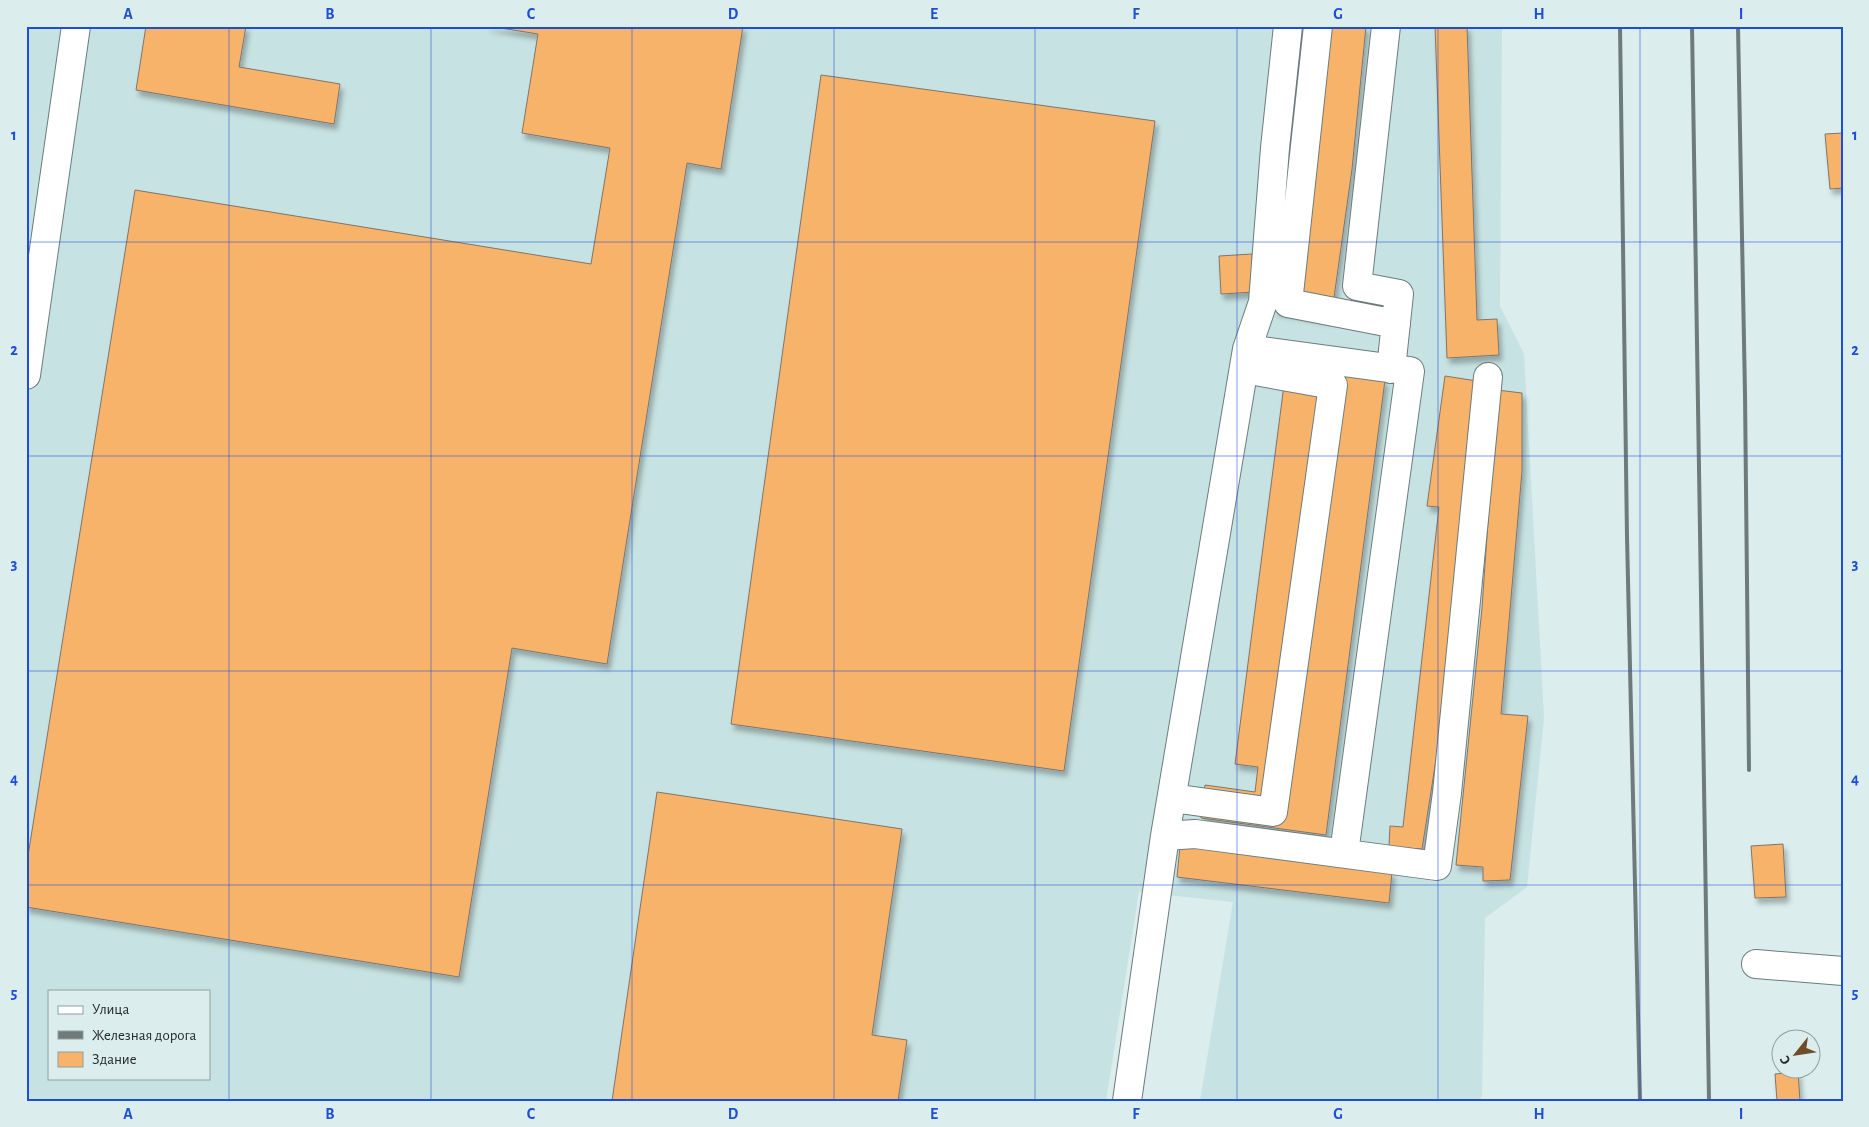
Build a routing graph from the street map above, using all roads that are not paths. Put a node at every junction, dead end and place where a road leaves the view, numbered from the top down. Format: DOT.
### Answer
graph roads {
  1 [pos="76,26"];
  2 [pos="1288,26"];
  3 [pos="1318,26"];
  4 [pos="1386,26"];
  5 [pos="1396,324"];
  6 [pos="1245,359"];
  7 [pos="1391,368"];
  8 [pos="26,375"];
  9 [pos="1488,376"];
  10 [pos="1172,798"];
  11 [pos="1166,836"];
  12 [pos="1344,853"];
  13 [pos="1756,964"];
  14 [pos="1843,971"];
  15 [pos="1127,1101"];
  1 -- 8 [label="lane"];
  2 -- 6 [label="lane"];
  3 -- 5 [label="lane"];
  4 -- 5 [label="lane"];
  5 -- 7 [label="lane"];
  6 -- 7 [label="lane"];
  6 -- 10 [label="lane"];
  6 -- 10 [label="lane"];
  7 -- 12 [label="lane"];
  9 -- 12 [label="lane"];
  10 -- 11 [label="lane"];
  11 -- 12 [label="lane"];
  11 -- 15 [label="lane"];
  13 -- 14 [label="lane"];
}
